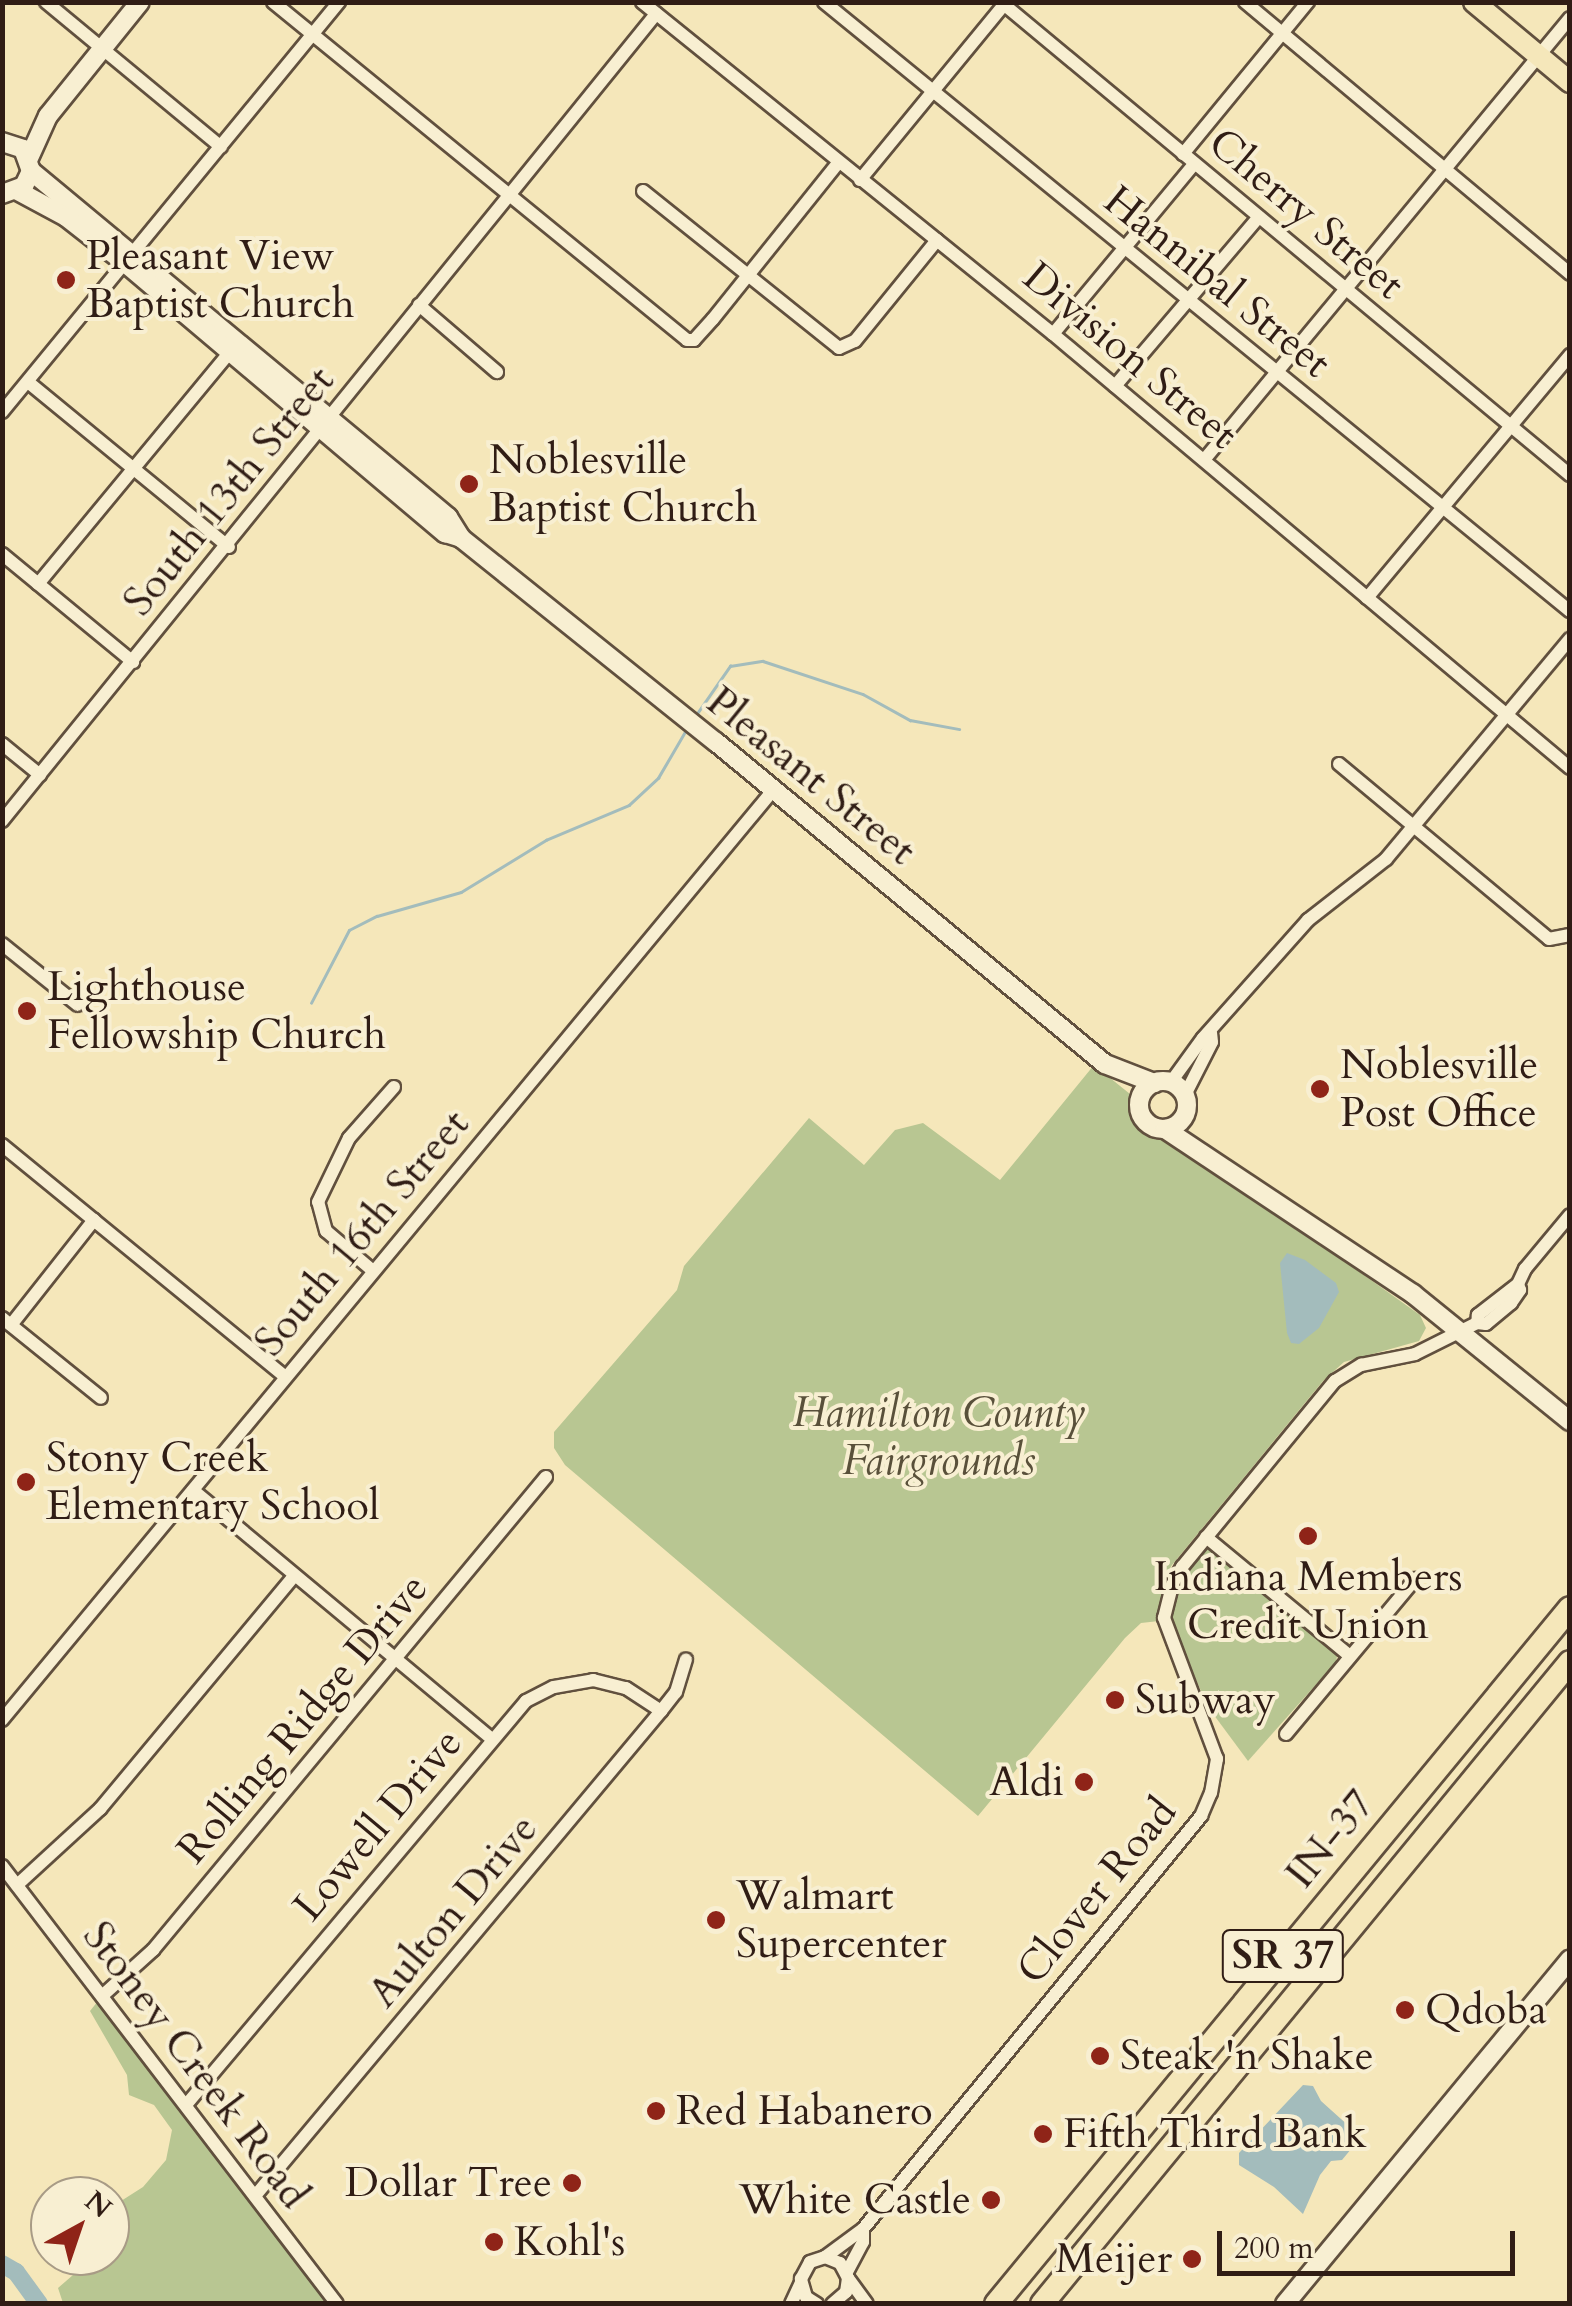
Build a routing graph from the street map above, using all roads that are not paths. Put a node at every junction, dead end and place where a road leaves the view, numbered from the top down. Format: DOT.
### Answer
graph roads {
  1 [pos="46,2"];
  2 [pos="140,2"];
  3 [pos="273,2"];
  4 [pos="339,2"];
  5 [pos="642,2"];
  6 [pos="824,2"];
  7 [pos="1244,2"];
  8 [pos="1308,2"];
  9 [pos="1474,2"];
  10 [pos="1003,3"];
  11 [pos="656,14"];
  12 [pos="1570,18"];
  13 [pos="1282,34"];
  14 [pos="312,35"];
  15 [pos="102,49"];
  16 [pos="1538,56"];
  17 [pos="1570,82"];
  18 [pos="934,92"];
  19 [pos="48,116"];
  20 [pos="5,142"];
  21 [pos="221,146"];
  22 [pos="1183,154"];
  23 [pos="838,163"];
  24 [pos="1194,164"];
  25 [pos="30,165"];
  26 [pos="1444,170"];
  27 [pos="860,180"];
  28 [pos="642,191"];
  29 [pos="10,192"];
  30 [pos="508,194"];
  31 [pos="1259,217"];
  32 [pos="937,240"];
  33 [pos="1124,248"];
  34 [pos="129,258"];
  35 [pos="1570,274"];
  36 [pos="747,276"];
  37 [pos="1345,289"];
  38 [pos="1188,300"];
  39 [pos="419,304"];
  40 [pos="1053,334"];
  41 [pos="230,352"];
  42 [pos="1570,354"];
  43 [pos="497,372"];
  44 [pos="1276,374"];
  45 [pos="28,382"];
  46 [pos="1115,386"];
  47 [pos="2,412"];
  48 [pos="326,424"];
  49 [pos="1510,426"];
  50 [pos="1204,460"];
  51 [pos="134,468"];
  52 [pos="1570,475"];
  53 [pos="1441,508"];
  54 [pos="229,547"];
  55 [pos="2,554"];
  56 [pos="38,584"];
  57 [pos="1367,598"];
  58 [pos="1570,612"];
  59 [pos="1570,640"];
  60 [pos="133,662"];
  61 [pos="1507,714"];
  62 [pos="2,744"];
  63 [pos="1338,764"];
  64 [pos="1570,768"];
  65 [pos="40,775"];
  66 [pos="774,789"];
  67 [pos="2,821"];
  68 [pos="1414,826"];
  69 [pos="1570,936"];
  70 [pos="5,951"];
  71 [pos="78,1005"];
  72 [pos="1115,1070"];
  73 [pos="394,1087"];
  74 [pos="1174,1093"];
  75 [pos="1140,1098"];
  76 [pos="1165,1129"];
  77 [pos="2,1145"];
  78 [pos="1244,1179"];
  79 [pos="1570,1215"];
  80 [pos="94,1220"];
  81 [pos="372,1270"];
  82 [pos="7,1321"];
  83 [pos="1471,1328"];
  84 [pos="284,1376"];
  85 [pos="101,1398"];
  86 [pos="1570,1420"];
  87 [pos="546,1477"];
  88 [pos="192,1490"];
  89 [pos="1206,1537"];
  90 [pos="294,1576"];
  91 [pos="1415,1580"];
  92 [pos="1570,1608"];
  93 [pos="1350,1656"];
  94 [pos="395,1659"];
  95 [pos="686,1660"];
  96 [pos="1570,1662"];
  97 [pos="661,1711"];
  98 [pos="2,1720"];
  99 [pos="1286,1734"];
  100 [pos="492,1739"];
  101 [pos="2,1866"];
  102 [pos="17,1885"];
  103 [pos="1570,1959"];
  104 [pos="102,1996"];
  105 [pos="186,2106"];
  106 [pos="255,2196"];
  107 [pos="863,2229"];
  108 [pos="825,2257"];
  109 [pos="848,2275"];
  110 [pos="800,2283"];
  111 [pos="337,2304"];
  112 [pos="791,2304"];
  113 [pos="817,2304"];
  114 [pos="832,2304"];
  115 [pos="868,2304"];
  116 [pos="996,2304"];
  117 [pos="1042,2304"];
  118 [pos="1286,2304"];
  1 -- 15 [label="street"];
  2 -- 15 [label="street"];
  3 -- 14 [label="street"];
  4 -- 14 [label="street"];
  5 -- 11 [label="street, Division Street"];
  6 -- 18 [label="street, Hannibal Street"];
  7 -- 13 [label="street"];
  8 -- 13 [label="street"];
  9 -- 16 [label="main road"];
  10 -- 18 [label="street"];
  10 -- 22 [label="street, Cherry Street"];
  11 -- 23 [label="street, Division Street"];
  11 -- 30 [label="street, South 13th Street"];
  12 -- 16 [label="street"];
  13 -- 22 [label="street"];
  13 -- 26 [label="street"];
  14 -- 21 [label="street"];
  14 -- 30 [label="street"];
  15 -- 19 [label="street"];
  15 -- 21 [label="street"];
  16 -- 17 [label="main road"];
  16 -- 26 [label="street"];
  18 -- 27 [label="street"];
  18 -- 33 [label="street, Hannibal Street"];
  19 -- 20 [label="street"];
  19 -- 25 [label="street"];
  20 -- 25 [label="street, Pleasant Street"];
  21 -- 34 [label="street"];
  22 -- 24 [label="street, Cherry Street"];
  23 -- 27 [label="street, Division Street"];
  23 -- 36 [label="street"];
  24 -- 31 [label="street, Cherry Street"];
  24 -- 33 [label="street"];
  25 -- 29 [label="street"];
  25 -- 34 [label="street, Pleasant Street"];
  26 -- 35 [label="street"];
  26 -- 37 [label="street"];
  27 -- 32 [label="street, Division Street"];
  28 -- 36 [label="street"];
  29 -- 34 [label="street, Pleasant Street"];
  30 -- 36 [label="street"];
  30 -- 39 [label="street, South 13th Street"];
  31 -- 37 [label="street, Cherry Street"];
  31 -- 38 [label="street"];
  32 -- 36 [label="street"];
  32 -- 40 [label="street, Division Street"];
  33 -- 38 [label="street, Hannibal Street"];
  33 -- 40 [label="street"];
  34 -- 41 [label="street, Pleasant Street"];
  34 -- 45 [label="street"];
  34 -- 48 [label="street, Pleasant Street"];
  37 -- 44 [label="street"];
  37 -- 49 [label="street, Cherry Street"];
  38 -- 44 [label="street, Hannibal Street"];
  38 -- 46 [label="street"];
  39 -- 43 [label="street"];
  39 -- 48 [label="street, South 13th Street"];
  40 -- 46 [label="street, Division Street"];
  41 -- 48 [label="street, Pleasant Street"];
  41 -- 51 [label="street"];
  42 -- 49 [label="street"];
  44 -- 50 [label="street"];
  44 -- 53 [label="street, Hannibal Street"];
  45 -- 47 [label="street"];
  45 -- 51 [label="street"];
  46 -- 50 [label="street, Division Street"];
  48 -- 54 [label="street, South 13th Street"];
  48 -- 66 [label="street, Pleasant Street"];
  49 -- 52 [label="street, Cherry Street"];
  49 -- 53 [label="street"];
  50 -- 57 [label="street, Division Street"];
  51 -- 54 [label="street"];
  51 -- 56 [label="street"];
  53 -- 57 [label="street"];
  53 -- 58 [label="street, Hannibal Street"];
  54 -- 60 [label="street, South 13th Street"];
  55 -- 56 [label="street"];
  56 -- 60 [label="street"];
  57 -- 61 [label="street, Division Street"];
  59 -- 61 [label="street"];
  60 -- 65 [label="street, South 13th Street"];
  61 -- 64 [label="street, Division Street"];
  61 -- 68 [label="street"];
  62 -- 65 [label="street"];
  63 -- 68 [label="street"];
  65 -- 67 [label="street, South 13th Street"];
  66 -- 72 [label="street, Pleasant Street"];
  66 -- 81 [label="street, South 16th Street"];
  68 -- 69 [label="street"];
  68 -- 74 [label="street"];
  70 -- 71 [label="street"];
  72 -- 74 [label="street, Pleasant Street"];
  72 -- 75 [label="street, Pleasant Street"];
  73 -- 81 [label="street"];
  74 -- 75 [label="street"];
  74 -- 76 [label="street"];
  74 -- 78 [label="street"];
  75 -- 76 [label="street, Pleasant Street"];
  76 -- 78 [label="street"];
  77 -- 80 [label="street"];
  78 -- 83 [label="street"];
  79 -- 83 [label="street, Clover Road"];
  80 -- 82 [label="street"];
  80 -- 84 [label="street"];
  81 -- 84 [label="street, South 16th Street"];
  82 -- 85 [label="street"];
  83 -- 86 [label="street"];
  83 -- 89 [label="street, Clover Road"];
  84 -- 88 [label="street, South 16th Street"];
  87 -- 94 [label="street, Rolling Ridge Drive"];
  88 -- 90 [label="street"];
  88 -- 98 [label="street, South 16th Street"];
  89 -- 93 [label="street"];
  89 -- 107 [label="street, Clover Road"];
  90 -- 94 [label="street"];
  90 -- 102 [label="street"];
  91 -- 93 [label="street"];
  92 -- 116 [label="highway, IN-37 / SR 37"];
  93 -- 99 [label="street"];
  94 -- 100 [label="street"];
  94 -- 104 [label="street, Rolling Ridge Drive"];
  95 -- 97 [label="street, Aulton Drive"];
  96 -- 117 [label="highway, IN-37 / SR 37"];
  97 -- 100 [label="street, Lowell Drive"];
  97 -- 106 [label="street, Aulton Drive"];
  100 -- 105 [label="street, Lowell Drive"];
  101 -- 102 [label="street, Stoney Creek Road"];
  102 -- 104 [label="street, Stoney Creek Road"];
  103 -- 118 [label="street"];
  104 -- 105 [label="street, Stoney Creek Road"];
  105 -- 106 [label="street, Stoney Creek Road"];
  106 -- 111 [label="street, Stoney Creek Road"];
  107 -- 108 [label="street, Clover Road"];
  107 -- 109 [label="street, Clover Road"];
  108 -- 109 [label="street"];
  108 -- 110 [label="street, Clover Road"];
  109 -- 114 [label="street, Clover Road"];
  109 -- 115 [label="street"];
  110 -- 112 [label="street"];
  110 -- 113 [label="street"];
}
